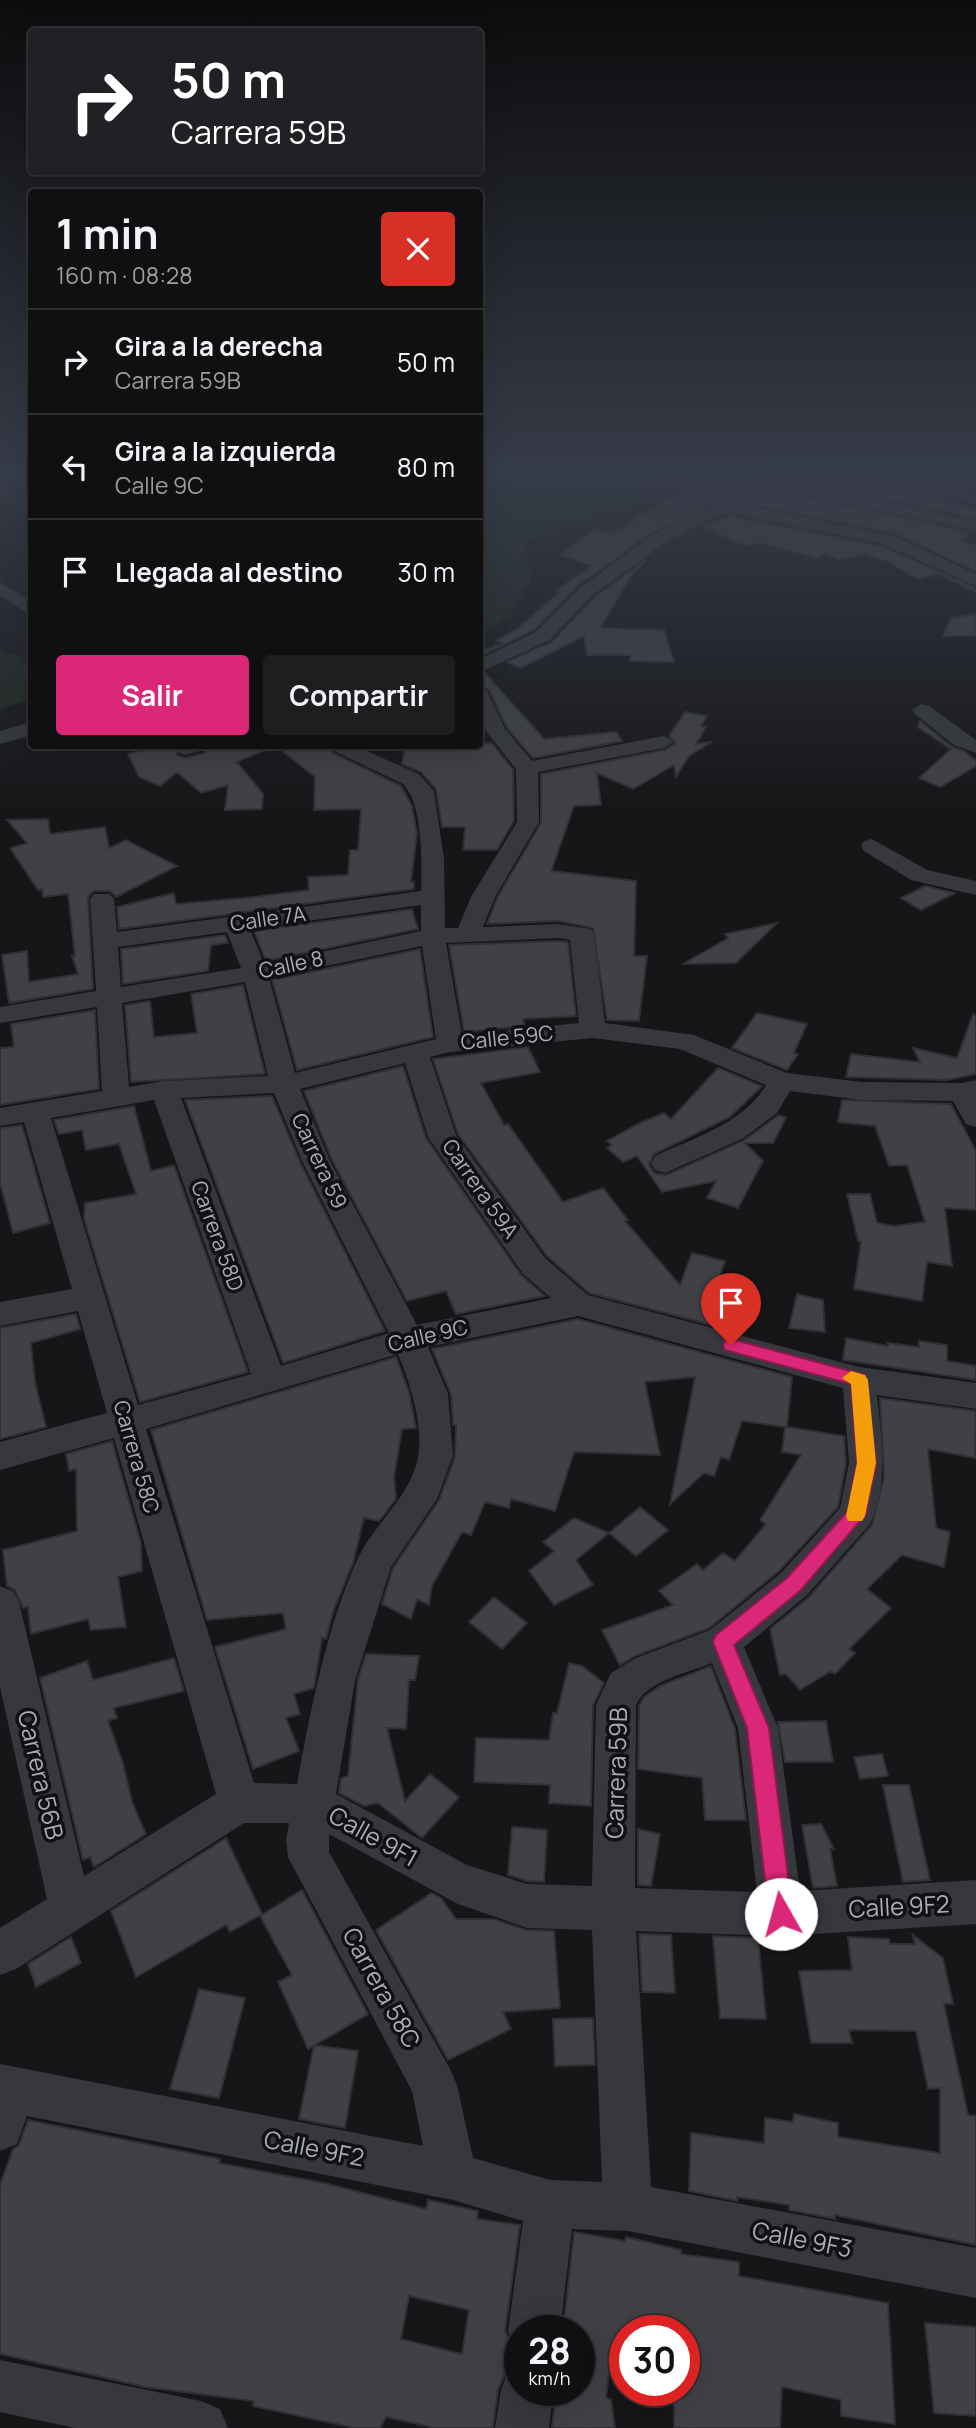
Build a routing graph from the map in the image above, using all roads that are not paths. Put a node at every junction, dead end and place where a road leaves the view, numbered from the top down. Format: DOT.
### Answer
graph roads {
  1 [pos="593,586"];
  2 [pos="0,587"];
  3 [pos="28,608"];
  4 [pos="483,666"];
  5 [pos="483,708"];
  6 [pos="922,710"];
  7 [pos="28,729"];
  8 [pos="488,731"];
  9 [pos="0,738"];
  10 [pos="664,741"];
  11 [pos="976,747"];
  12 [pos="346,749"];
  13 [pos="527,768"];
  14 [pos="872,846"];
  15 [pos="976,888"];
  16 [pos="430,897"];
  17 [pos="102,899"];
  18 [pos="236,923"];
  19 [pos="468,933"];
  20 [pos="433,936"];
  21 [pos="106,941"];
  22 [pos="255,972"];
  23 [pos="108,996"];
  24 [pos="0,1015"];
  25 [pos="593,1030"];
  26 [pos="450,1044"];
  27 [pos="415,1053"];
  28 [pos="782,1081"];
  29 [pos="284,1084"];
  30 [pos="164,1090"];
  31 [pos="969,1090"];
  32 [pos="116,1096"];
  33 [pos="35,1111"];
  34 [pos="0,1117"];
  35 [pos="976,1118"];
  36 [pos="665,1163"];
  37 [pos="88,1298"];
  38 [pos="578,1304"];
  39 [pos="0,1314"];
  40 [pos="408,1339"];
  41 [pos="859,1380"];
  42 [pos="270,1382"];
  43 [pos="976,1396"];
  44 [pos="127,1421"];
  45 [pos="0,1456"];
  46 [pos="0,1602"];
  47 [pos="723,1642"];
  48 [pos="239,1803"];
  49 [pos="314,1804"];
  50 [pos="976,1902"];
  51 [pos="613,1907"];
  52 [pos="70,1908"];
  53 [pos="781,1914"];
  54 [pos="0,1953"];
  55 [pos="4,2101"];
  56 [pos="453,2176"];
  57 [pos="550,2204"];
  58 [pos="628,2207"];
  59 [pos="976,2273"];
  60 [pos="536,2315"];
  61 [pos="0,2386"];
  62 [pos="525,2406"];
  63 [pos="201,2428"];
  64 [pos="523,2428"];
  1 -- 4 [label="street"];
  2 -- 3 [label="street"];
  5 -- 8 [label="street"];
  6 -- 11 [label="street"];
  7 -- 9 [label="street"];
  8 -- 13 [label="street"];
  10 -- 13 [label="street"];
  12 -- 16 [label="street"];
  13 -- 19 [label="street"];
  14 -- 15 [label="street"];
  16 -- 18 [label="street, Calle 7A"];
  16 -- 20 [label="street"];
  17 -- 21 [label="street"];
  18 -- 21 [label="street, Calle 7A"];
  18 -- 22 [label="street, Carrera 59"];
  19 -- 20 [label="street, Calle 8"];
  19 -- 25 [label="street, Calle 8"];
  20 -- 22 [label="street, Calle 8"];
  20 -- 26 [label="street"];
  21 -- 23 [label="street"];
  22 -- 23 [label="street, Calle 8"];
  22 -- 29 [label="street, Carrera 59"];
  23 -- 24 [label="street, Calle 8"];
  23 -- 32 [label="street"];
  25 -- 26 [label="street, Calle 59C"];
  25 -- 28 [label="street, Calle 59C"];
  26 -- 27 [label="street, Calle 59C"];
  27 -- 29 [label="street, Calle 59C"];
  27 -- 38 [label="street, Carrera 59A"];
  28 -- 31 [label="street, Calle 59C"];
  28 -- 36 [label="street"];
  29 -- 30 [label="street, Calle 59C"];
  29 -- 40 [label="street, Carrera 59"];
  30 -- 32 [label="street, Calle 59C"];
  30 -- 42 [label="street, Carrera 58D"];
  31 -- 35 [label="street"];
  32 -- 33 [label="street, Calle 59C"];
  33 -- 34 [label="street, Calle 59C"];
  33 -- 37 [label="street, Carrera 58C"];
  37 -- 39 [label="street"];
  37 -- 44 [label="street, Carrera 58C"];
  38 -- 40 [label="street, Calle 9C"];
  38 -- 41 [label="street, Calle 9C"];
  40 -- 42 [label="street, Calle 9C"];
  40 -- 49 [label="street, Carrera 59"];
  41 -- 43 [label="street, Calle 9C"];
  41 -- 47 [label="street, Carrera 59B"];
  42 -- 44 [label="street, Calle 9C"];
  44 -- 45 [label="street, Calle 9C"];
  44 -- 48 [label="street, Carrera 58C"];
  46 -- 52 [label="street, Carrera 56B"];
  47 -- 51 [label="street, Carrera 59B"];
  47 -- 53 [label="street"];
  48 -- 49 [label="street, Calle 9F1"];
  48 -- 52 [label="street"];
  49 -- 51 [label="street, Calle 9F1"];
  49 -- 56 [label="street, Carrera 58C"];
  50 -- 53 [label="street, Calle 9F2"];
  51 -- 53 [label="street, Calle 9F2"];
  51 -- 58 [label="street, Carrera 59B"];
  52 -- 54 [label="street"];
  55 -- 56 [label="street, Calle 9F2"];
  56 -- 57 [label="street, Calle 9F2"];
  57 -- 58 [label="street, Calle 9F2"];
  57 -- 60 [label="street"];
  58 -- 59 [label="street, Calle 9F3"];
  61 -- 63 [label="street"];
  62 -- 64 [label="street"];
}
